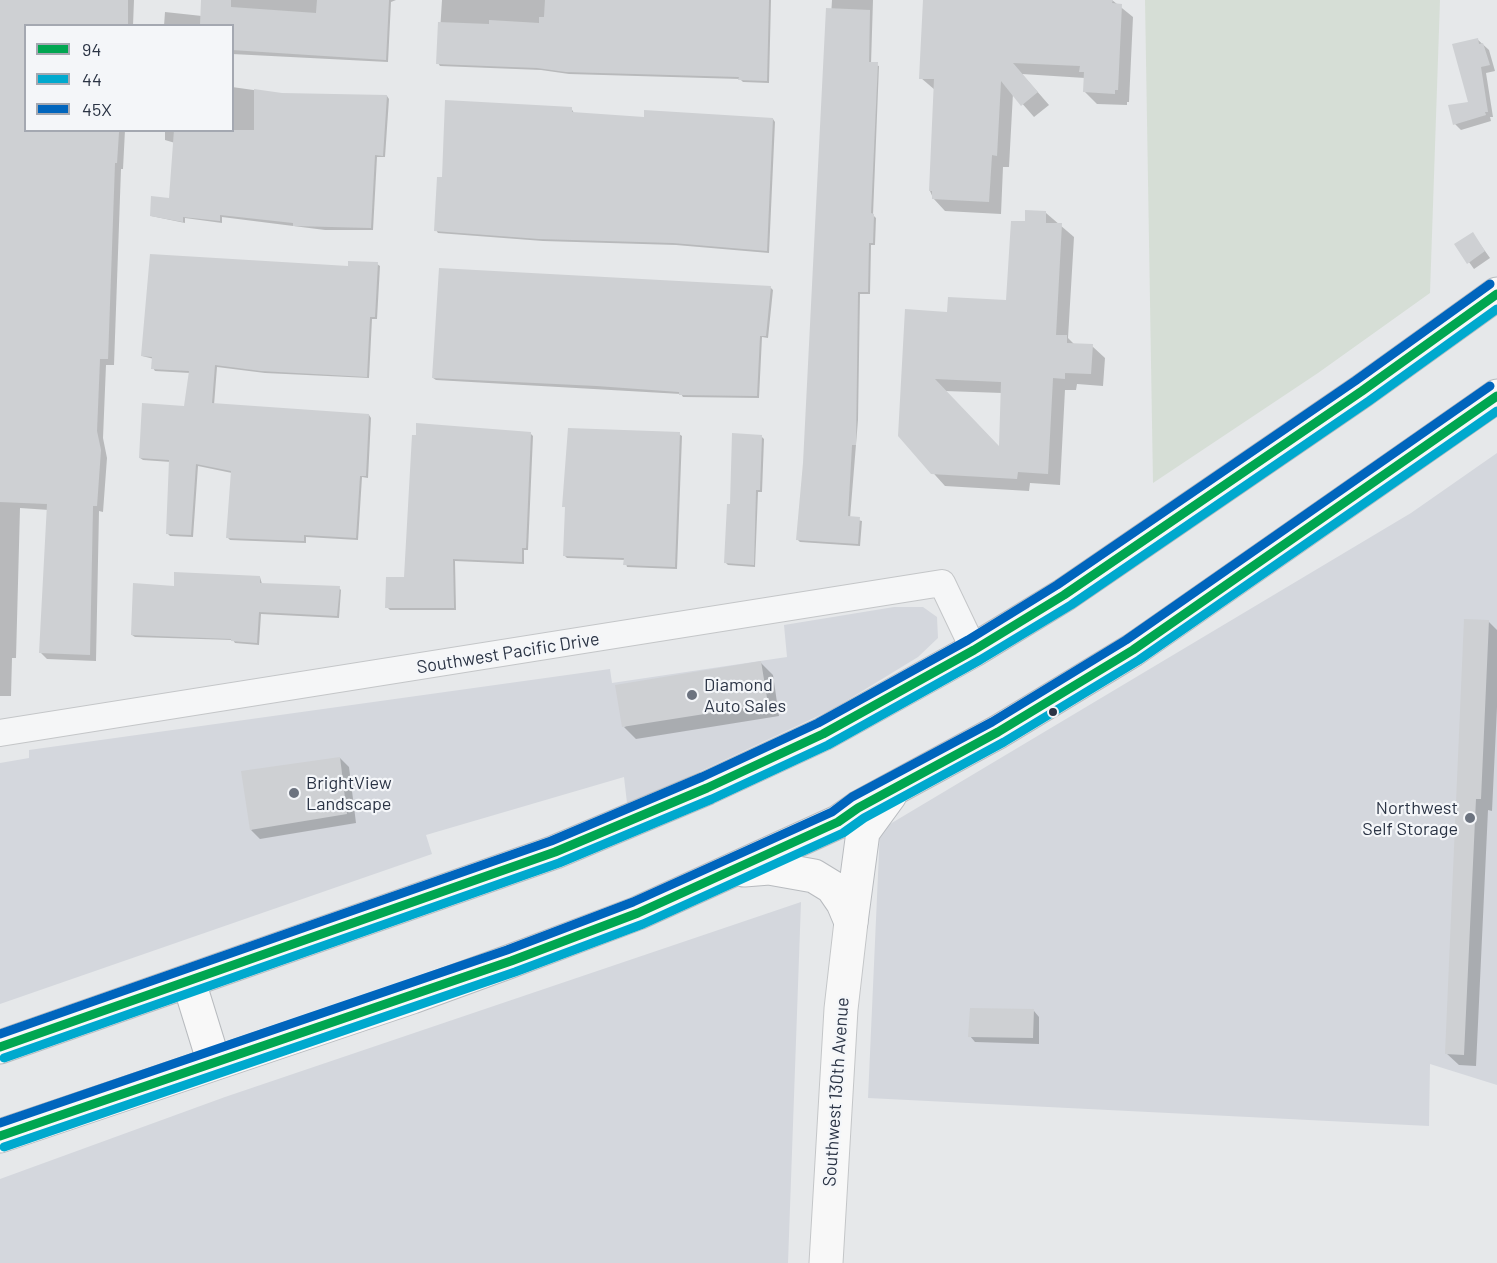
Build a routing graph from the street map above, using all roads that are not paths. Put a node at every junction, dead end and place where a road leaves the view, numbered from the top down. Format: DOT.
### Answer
graph roads {
  1 [pos="1497,294"];
  2 [pos="1497,396"];
  3 [pos="974,650"];
  4 [pos="0,733"];
  5 [pos="894,789"];
  6 [pos="731,871"];
  7 [pos="851,922"];
  8 [pos="189,982"];
  9 [pos="0,1047"];
  10 [pos="214,1063"];
  11 [pos="0,1136"];
  12 [pos="826,1263"];
  1 -- 3 [label="main road"];
  2 -- 5 [label="main road"];
  3 -- 4 [label="street, Southwest Pacific Drive"];
  3 -- 8 [label="main road"];
  5 -- 6 [label="main road"];
  5 -- 7 [label="main road, Southwest 130th Avenue"];
  6 -- 7 [label="main road"];
  6 -- 10 [label="main road"];
  7 -- 12 [label="main road, Southwest 130th Avenue"];
  8 -- 9 [label="main road"];
  8 -- 10 [label="main road"];
  10 -- 11 [label="main road"];
}
